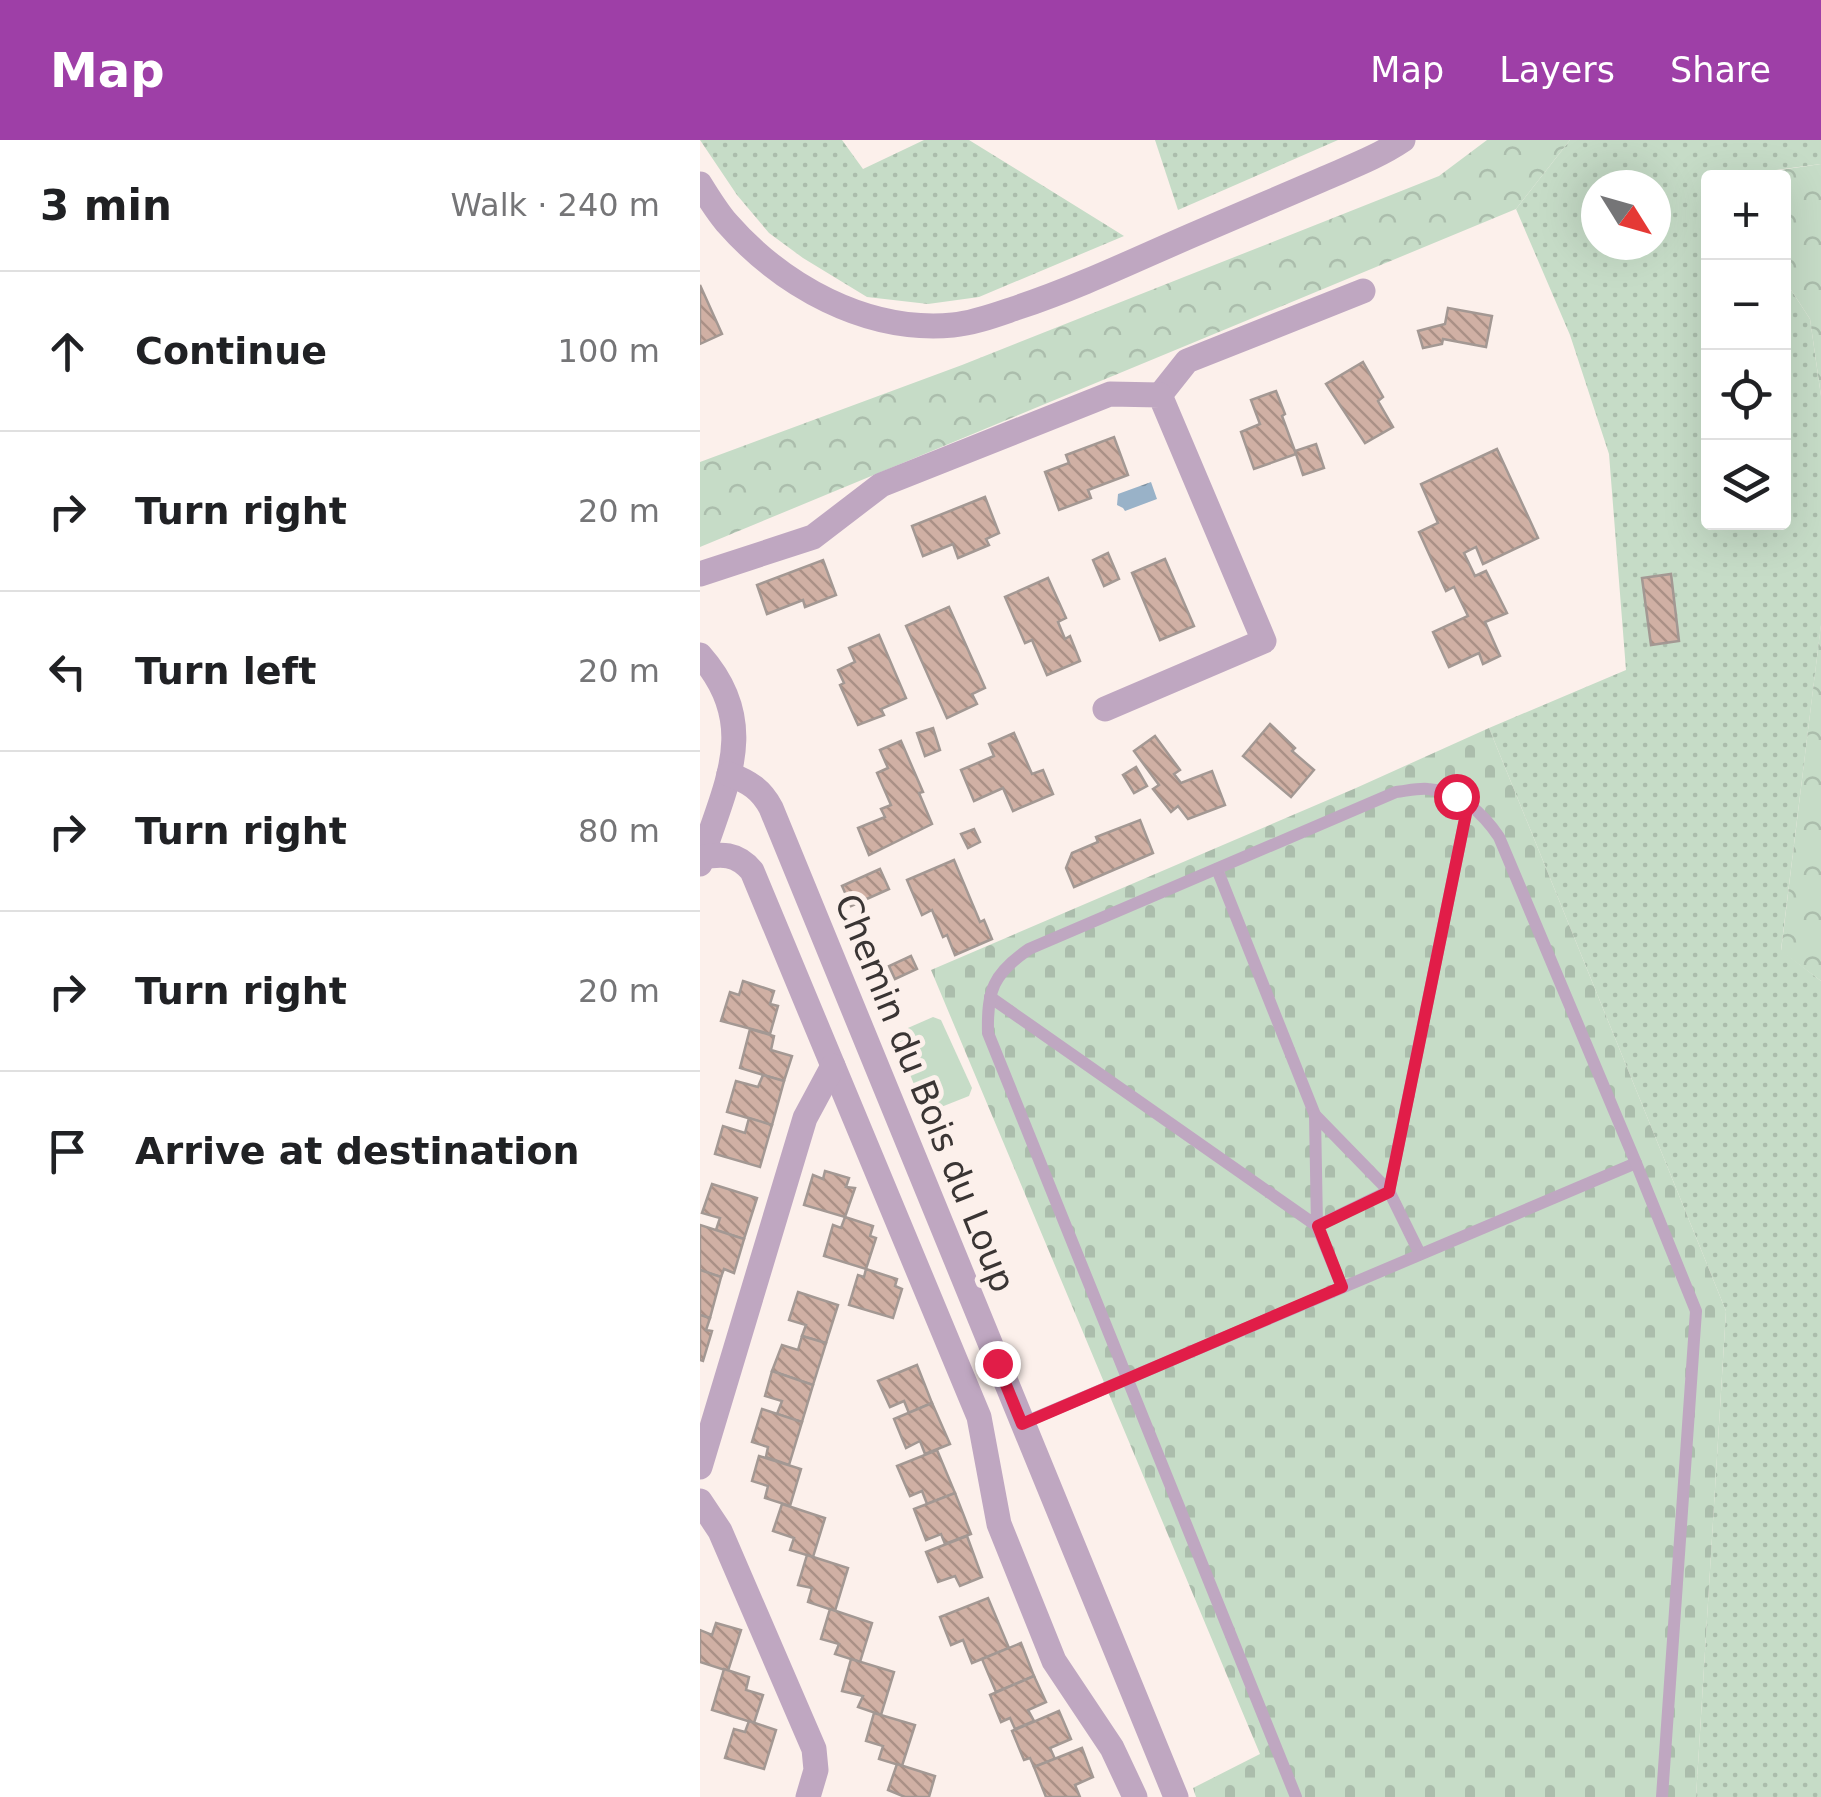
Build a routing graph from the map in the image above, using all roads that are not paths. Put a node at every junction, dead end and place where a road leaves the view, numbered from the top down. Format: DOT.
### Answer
graph roads {
  1 [pos="1403,140"];
  2 [pos="700,184"];
  3 [pos="1363,291"];
  4 [pos="1160,394"];
  5 [pos="700,574"];
  6 [pos="700,655"];
  7 [pos="1105,709"];
  8 [pos="729,774"];
  9 [pos="1468,804"];
  10 [pos="701,860"];
  11 [pos="1217,869"];
  12 [pos="990,997"];
  13 [pos="833,1066"];
  14 [pos="1315,1116"];
  15 [pos="1636,1163"];
  16 [pos="1389,1192"];
  17 [pos="1318,1226"];
  18 [pos="1420,1254"];
  19 [pos="1342,1287"];
  20 [pos="1126,1378"];
  21 [pos="1022,1424"];
  22 [pos="700,1467"];
  23 [pos="700,1502"];
  24 [pos="808,1797"];
  25 [pos="1136,1797"];
  26 [pos="1176,1797"];
  27 [pos="1296,1797"];
  28 [pos="1662,1797"];
  1 -- 2 [label="street"];
  3 -- 4 [label="street"];
  4 -- 5 [label="street"];
  4 -- 7 [label="street"];
  6 -- 8 [label="street"];
  8 -- 10 [label="street"];
  8 -- 21 [label="street, Chemin du Bois du Loup"];
  9 -- 11 [label="lane"];
  9 -- 15 [label="lane"];
  9 -- 16 [label="lane"];
  10 -- 13 [label="street"];
  11 -- 12 [label="lane"];
  11 -- 14 [label="lane"];
  12 -- 17 [label="lane"];
  12 -- 20 [label="lane"];
  13 -- 22 [label="street"];
  13 -- 25 [label="street"];
  14 -- 16 [label="lane"];
  14 -- 17 [label="lane"];
  15 -- 18 [label="lane"];
  15 -- 28 [label="lane"];
  16 -- 17 [label="lane"];
  16 -- 18 [label="lane"];
  17 -- 19 [label="lane"];
  18 -- 19 [label="lane"];
  19 -- 20 [label="lane"];
  20 -- 21 [label="lane"];
  20 -- 27 [label="lane"];
  21 -- 26 [label="street, Chemin du Bois du Loup"];
  23 -- 24 [label="street"];
}
